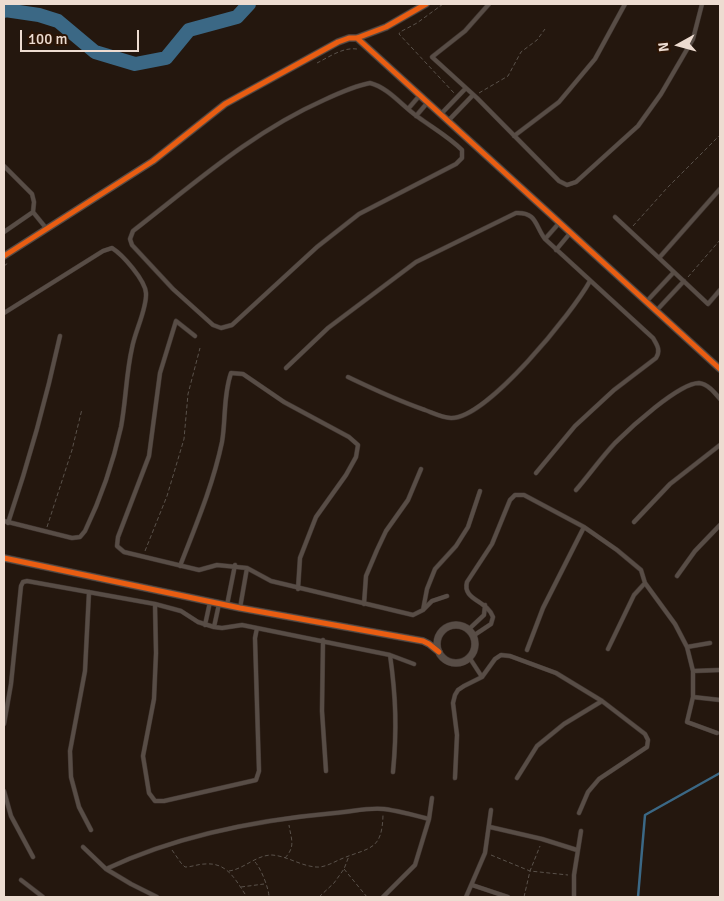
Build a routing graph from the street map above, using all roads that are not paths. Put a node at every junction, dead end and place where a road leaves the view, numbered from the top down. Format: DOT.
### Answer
graph roads {
  1 [pos="426,4"];
  2 [pos="489,4"];
  3 [pos="625,4"];
  4 [pos="702,4"];
  5 [pos="357,38"];
  6 [pos="466,88"];
  7 [pos="420,95"];
  8 [pos="475,96"];
  9 [pos="428,102"];
  10 [pos="408,109"];
  11 [pos="441,114"];
  12 [pos="416,116"];
  13 [pos="448,121"];
  14 [pos="514,136"];
  15 [pos="4,166"];
  16 [pos="720,189"];
  17 [pos="33,212"];
  18 [pos="614,217"];
  19 [pos="560,222"];
  20 [pos="46,228"];
  21 [pos="4,232"];
  22 [pos="571,232"];
  23 [pos="545,240"];
  24 [pos="556,250"];
  25 [pos="4,256"];
  26 [pos="659,258"];
  27 [pos="674,272"];
  28 [pos="590,281"];
  29 [pos="684,281"];
  30 [pos="720,290"];
  31 [pos="647,301"];
  32 [pos="657,310"];
  33 [pos="4,313"];
  34 [pos="60,336"];
  35 [pos="195,336"];
  36 [pos="286,368"];
  37 [pos="720,369"];
  38 [pos="348,377"];
  39 [pos="720,399"];
  40 [pos="720,445"];
  41 [pos="421,469"];
  42 [pos="536,473"];
  43 [pos="576,490"];
  44 [pos="480,491"];
  45 [pos="6,522"];
  46 [pos="634,522"];
  47 [pos="720,525"];
  48 [pos="584,527"];
  49 [pos="4,558"];
  50 [pos="235,565"];
  51 [pos="180,566"];
  52 [pos="247,568"];
  53 [pos="677,576"];
  54 [pos="644,582"];
  55 [pos="298,589"];
  56 [pos="89,592"];
  57 [pos="448,596"];
  58 [pos="210,602"];
  59 [pos="156,604"];
  60 [pos="219,604"];
  61 [pos="364,604"];
  62 [pos="485,605"];
  63 [pos="227,606"];
  64 [pos="240,608"];
  65 [pos="423,610"];
  66 [pos="206,625"];
  67 [pos="214,627"];
  68 [pos="257,628"];
  69 [pos="440,633"];
  70 [pos="470,633"];
  71 [pos="323,640"];
  72 [pos="423,641"];
  73 [pos="710,643"];
  74 [pos="687,647"];
  75 [pos="608,649"];
  76 [pos="527,650"];
  77 [pos="439,652"];
  78 [pos="390,655"];
  79 [pos="469,657"];
  80 [pos="414,664"];
  81 [pos="720,670"];
  82 [pos="693,671"];
  83 [pos="482,677"];
  84 [pos="693,697"];
  85 [pos="720,700"];
  86 [pos="602,701"];
  87 [pos="4,724"];
  88 [pos="716,733"];
  89 [pos="326,770"];
  90 [pos="393,772"];
  91 [pos="455,778"];
  92 [pos="517,778"];
  93 [pos="4,791"];
  94 [pos="432,798"];
  95 [pos="491,810"];
  96 [pos="579,813"];
  97 [pos="429,818"];
  98 [pos="490,827"];
  99 [pos="91,830"];
  100 [pos="581,831"];
  101 [pos="83,847"];
  102 [pos="577,850"];
  103 [pos="33,857"];
  104 [pos="106,868"];
  105 [pos="21,880"];
  106 [pos="472,885"];
  107 [pos="40,896"];
  108 [pos="157,897"];
  109 [pos="383,897"];
  110 [pos="466,897"];
  111 [pos="508,897"];
  112 [pos="574,897"];
  1 -- 5 [label="street"];
  2 -- 6 [label="lane"];
  3 -- 14 [label="lane"];
  4 -- 14 [label="lane"];
  5 -- 7 [label="street"];
  5 -- 20 [label="street"];
  6 -- 8 [label="lane"];
  6 -- 11 [label="lane"];
  7 -- 9 [label="street"];
  7 -- 10 [label="lane"];
  8 -- 13 [label="lane"];
  8 -- 14 [label="lane"];
  9 -- 11 [label="street"];
  9 -- 12 [label="lane"];
  10 -- 12 [label="lane"];
  10 -- 12 [label="lane"];
  11 -- 13 [label="street"];
  13 -- 19 [label="street"];
  15 -- 17 [label="lane"];
  16 -- 26 [label="lane"];
  17 -- 20 [label="lane"];
  17 -- 21 [label="lane"];
  18 -- 26 [label="lane"];
  19 -- 22 [label="street"];
  19 -- 23 [label="lane"];
  20 -- 25 [label="street"];
  22 -- 24 [label="lane"];
  22 -- 31 [label="street"];
  23 -- 24 [label="lane"];
  23 -- 36 [label="lane"];
  24 -- 28 [label="lane"];
  26 -- 27 [label="lane"];
  27 -- 29 [label="lane"];
  27 -- 31 [label="lane"];
  28 -- 38 [label="lane"];
  28 -- 42 [label="lane"];
  29 -- 30 [label="lane"];
  29 -- 32 [label="lane"];
  31 -- 32 [label="street"];
  32 -- 37 [label="street"];
  33 -- 45 [label="lane"];
  34 -- 45 [label="lane"];
  35 -- 51 [label="lane"];
  39 -- 43 [label="lane"];
  40 -- 46 [label="lane"];
  41 -- 61 [label="lane"];
  44 -- 65 [label="lane"];
  47 -- 53 [label="lane"];
  48 -- 54 [label="lane"];
  48 -- 62 [label="lane"];
  48 -- 76 [label="lane"];
  49 -- 58 [label="street"];
  50 -- 51 [label="lane"];
  50 -- 52 [label="lane"];
  50 -- 63 [label="lane"];
  51 -- 55 [label="lane"];
  52 -- 55 [label="lane"];
  52 -- 64 [label="lane"];
  54 -- 74 [label="lane"];
  54 -- 75 [label="lane"];
  55 -- 61 [label="lane"];
  56 -- 59 [label="lane"];
  56 -- 87 [label="lane"];
  56 -- 99 [label="lane"];
  57 -- 65 [label="lane"];
  58 -- 60 [label="street"];
  58 -- 66 [label="lane"];
  59 -- 66 [label="lane"];
  59 -- 68 [label="lane"];
  60 -- 63 [label="street"];
  60 -- 67 [label="lane"];
  61 -- 65 [label="lane"];
  62 -- 70 [label="lane"];
  62 -- 70 [label="lane"];
  63 -- 64 [label="street"];
  64 -- 72 [label="street"];
  66 -- 67 [label="lane"];
  67 -- 68 [label="lane"];
  68 -- 71 [label="lane"];
  69 -- 70 [label="street"];
  69 -- 72 [label="street"];
  69 -- 77 [label="street"];
  70 -- 79 [label="street"];
  71 -- 78 [label="lane"];
  71 -- 89 [label="lane"];
  72 -- 77 [label="street"];
  73 -- 74 [label="lane"];
  74 -- 82 [label="lane"];
  77 -- 79 [label="street"];
  78 -- 80 [label="lane"];
  78 -- 90 [label="lane"];
  79 -- 83 [label="lane"];
  81 -- 82 [label="lane"];
  82 -- 84 [label="lane"];
  83 -- 86 [label="lane"];
  83 -- 91 [label="lane"];
  84 -- 85 [label="lane"];
  84 -- 88 [label="lane"];
  86 -- 92 [label="lane"];
  86 -- 96 [label="lane"];
  93 -- 103 [label="lane"];
  94 -- 97 [label="lane"];
  95 -- 98 [label="lane"];
  97 -- 104 [label="lane"];
  97 -- 109 [label="lane"];
  98 -- 102 [label="lane"];
  98 -- 106 [label="lane"];
  100 -- 102 [label="lane"];
  101 -- 104 [label="lane"];
  102 -- 112 [label="lane"];
  104 -- 108 [label="lane"];
  105 -- 107 [label="lane"];
  106 -- 110 [label="lane"];
  106 -- 111 [label="lane"];
}
